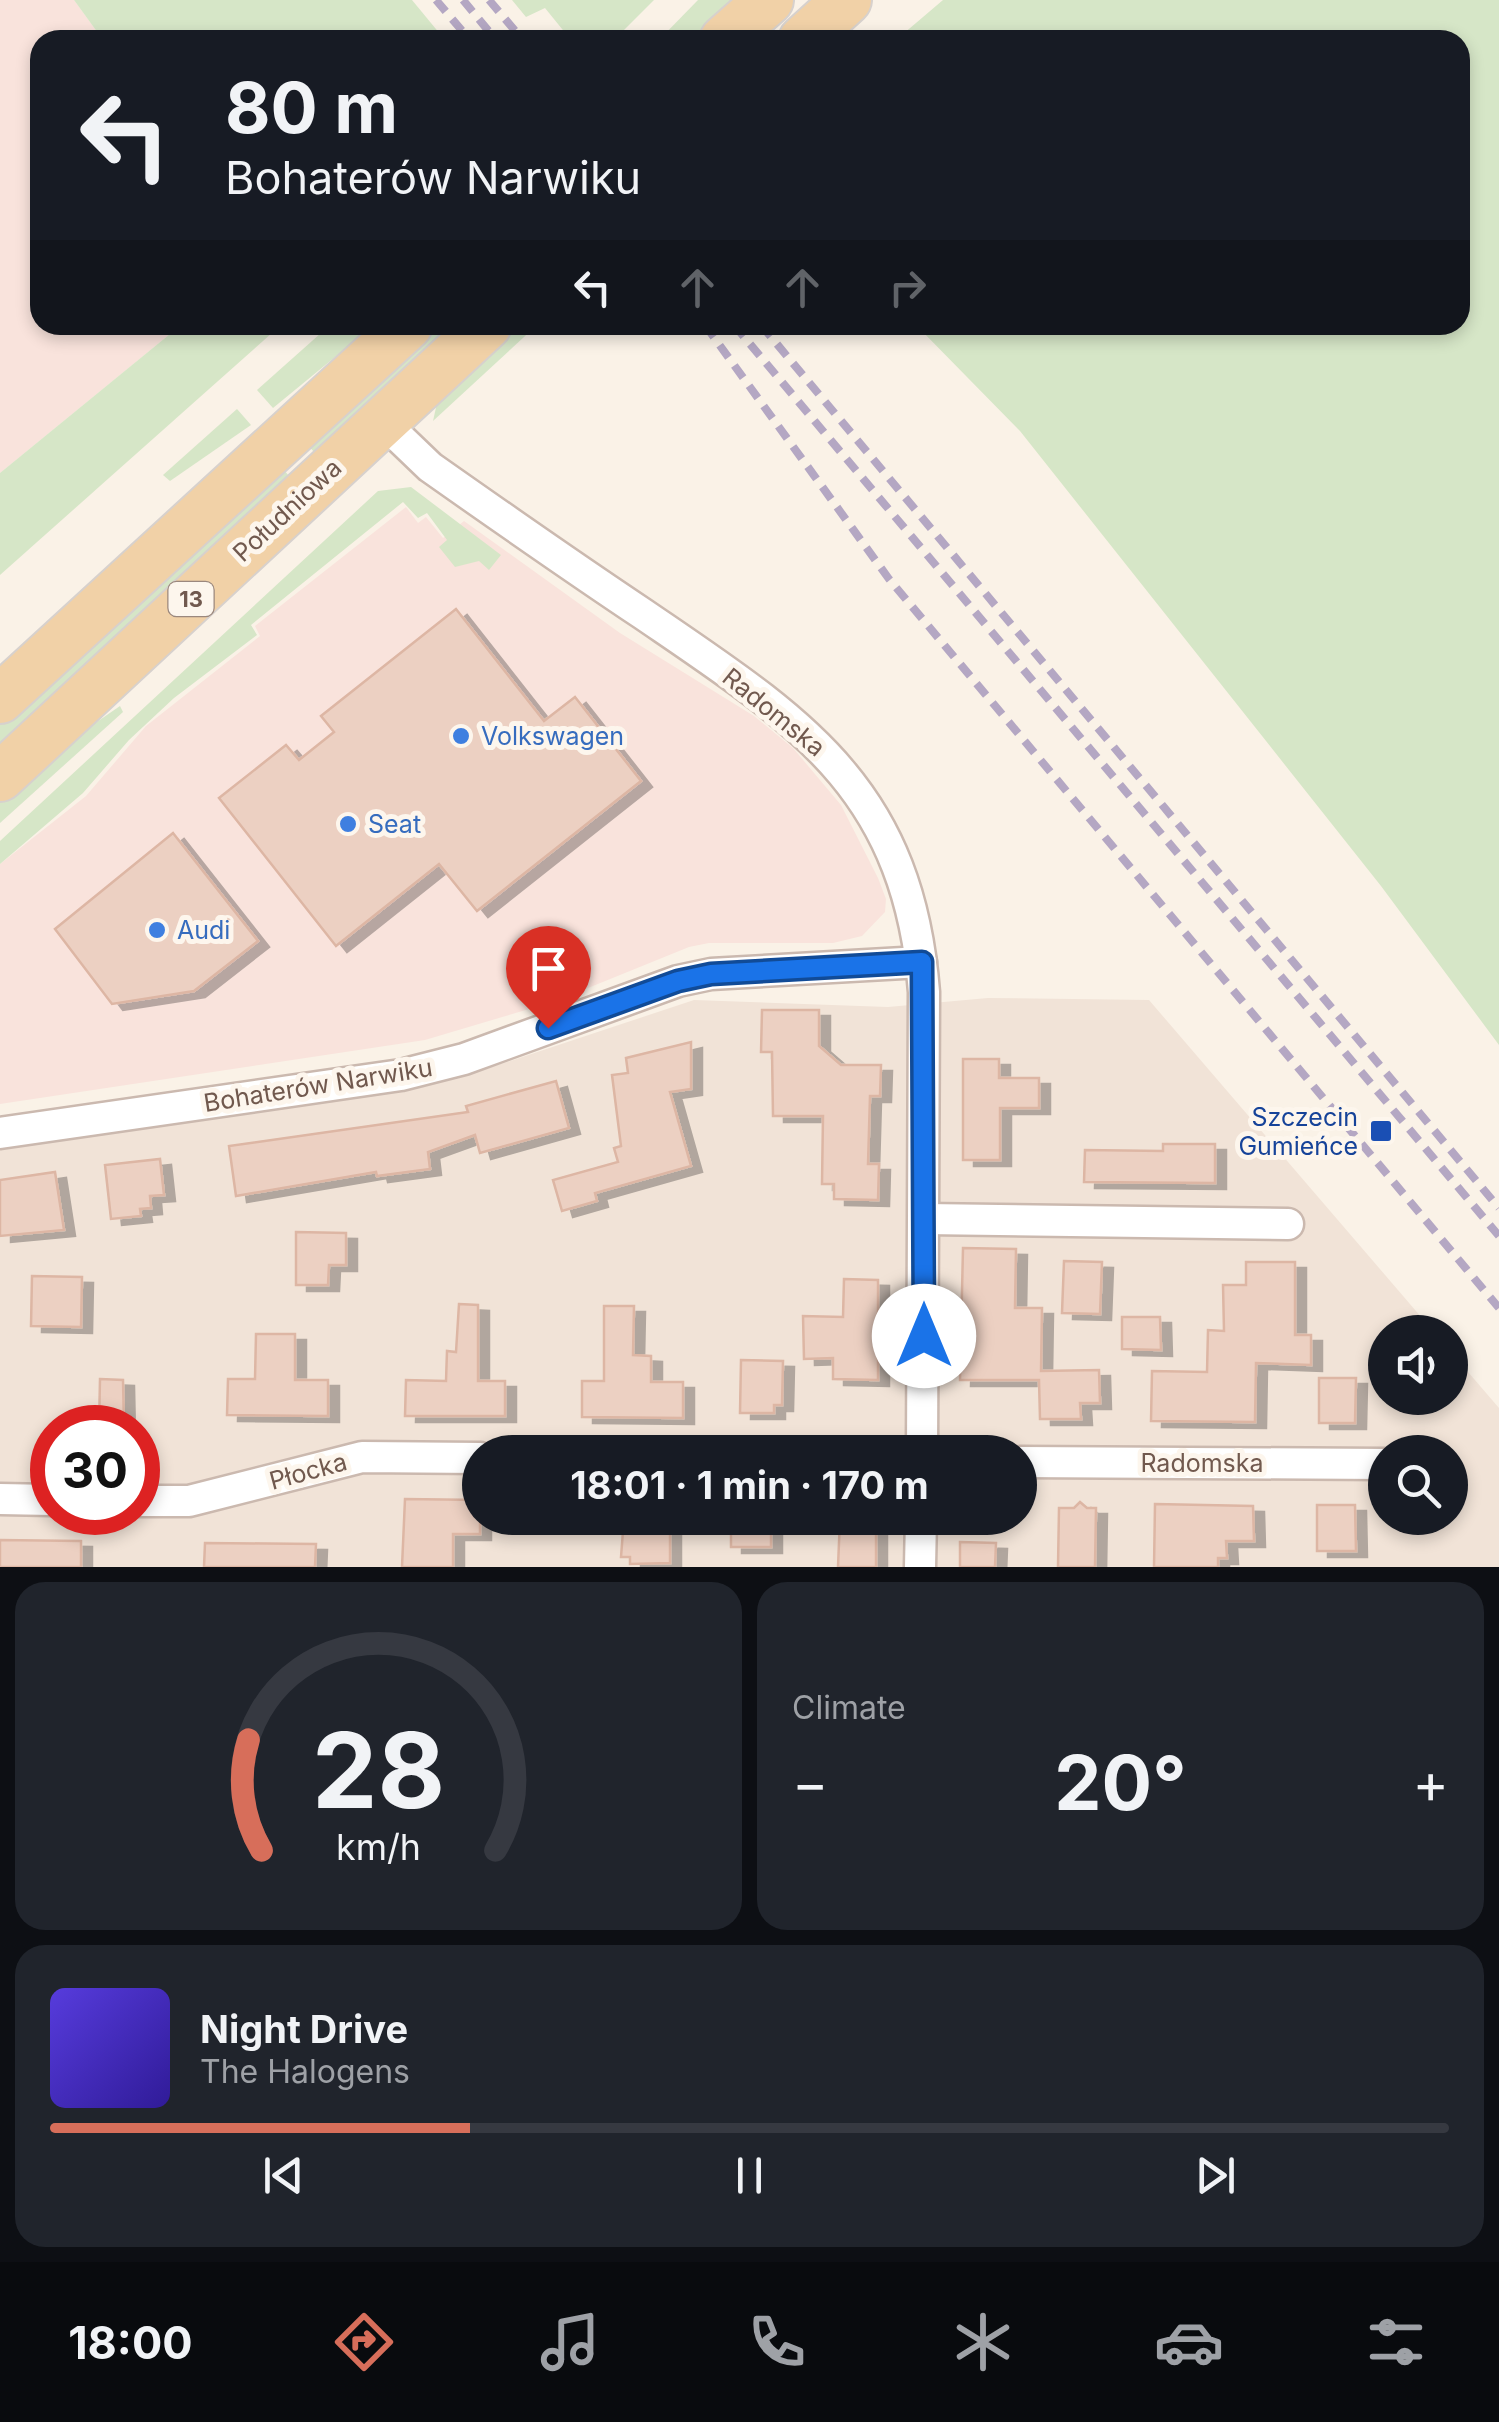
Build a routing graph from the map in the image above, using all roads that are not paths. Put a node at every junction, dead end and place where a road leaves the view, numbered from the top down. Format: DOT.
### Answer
graph roads {
  1 [pos="769,0"];
  2 [pos="847,0"];
  3 [pos="735,30"];
  4 [pos="813,30"];
  5 [pos="397,335"];
  6 [pos="475,335"];
  7 [pos="381,420"];
  8 [pos="0,699"];
  9 [pos="0,777"];
  10 [pos="922,962"];
  11 [pos="0,1133"];
  12 [pos="925,1218"];
  13 [pos="1288,1224"];
  14 [pos="922,1435"];
  15 [pos="462,1458"];
  16 [pos="1037,1462"];
  17 [pos="1368,1464"];
  18 [pos="0,1499"];
  19 [pos="30,1500"];
  20 [pos="160,1501"];
  21 [pos="921,1535"];
  22 [pos="920,1567"];
  1 -- 3 [label="main road"];
  2 -- 4 [label="main road"];
  5 -- 8 [label="main road, 13"];
  6 -- 7 [label="main road, Południowa / 13"];
  7 -- 9 [label="main road, Południowa / 13"];
  7 -- 10 [label="street, Radomska"];
  10 -- 11 [label="street, Bohaterów Narwiku"];
  10 -- 12 [label="street, Radomska"];
  12 -- 13 [label="street"];
  12 -- 14 [label="street, Radomska"];
  15 -- 20 [label="street, Płocka"];
  16 -- 17 [label="street, Radomska"];
  18 -- 19 [label="street"];
  21 -- 22 [label="street"];
}
